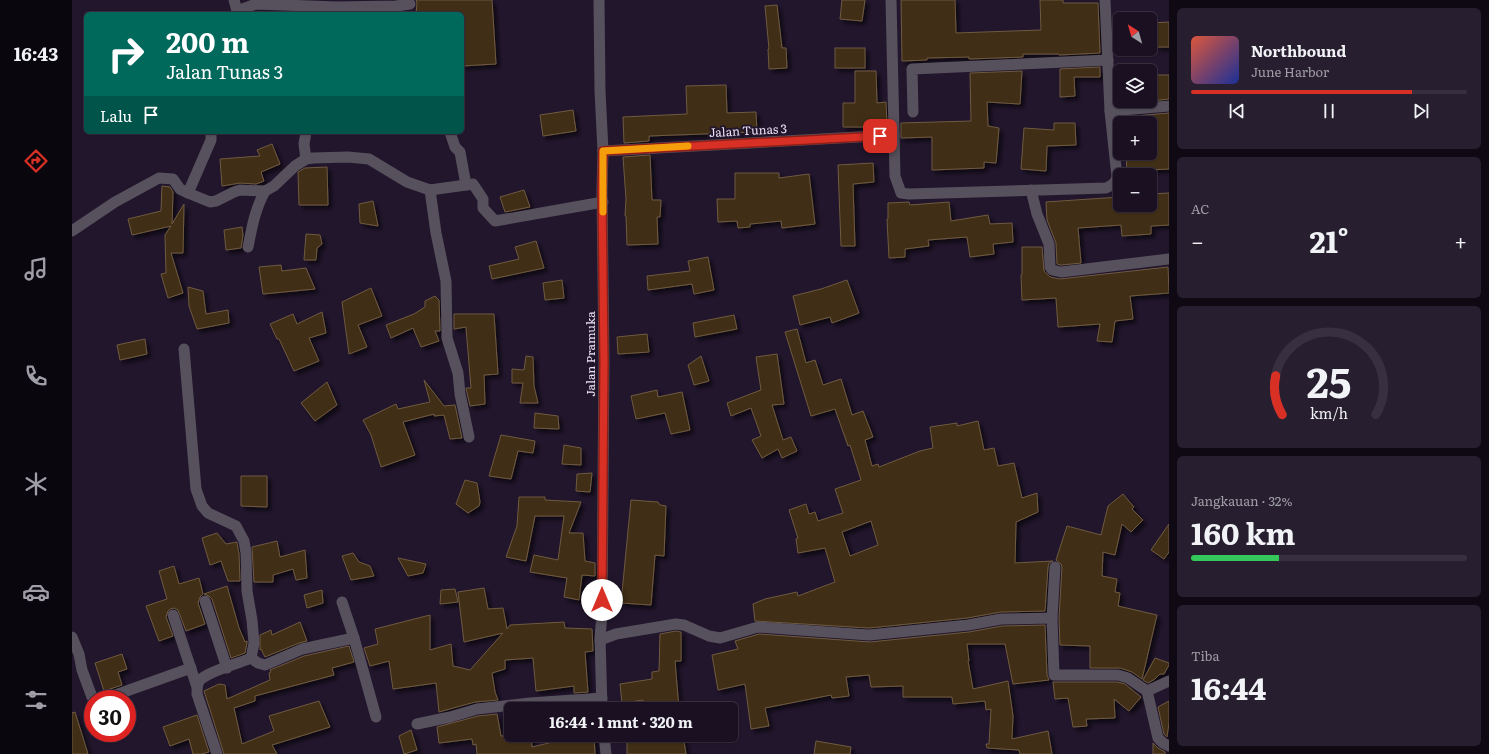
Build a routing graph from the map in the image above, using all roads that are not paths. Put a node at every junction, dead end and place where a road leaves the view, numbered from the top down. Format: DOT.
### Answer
graph roads {
  1 [pos="599,0"];
  2 [pos="891,0"];
  3 [pos="1105,0"];
  4 [pos="410,6"];
  5 [pos="234,8"];
  6 [pos="1108,60"];
  7 [pos="1169,106"];
  8 [pos="1110,111"];
  9 [pos="913,112"];
  10 [pos="210,134"];
  11 [pos="306,134"];
  12 [pos="451,134"];
  13 [pos="894,135"];
  14 [pos="603,151"];
  15 [pos="306,159"];
  16 [pos="466,185"];
  17 [pos="430,190"];
  18 [pos="1031,190"];
  19 [pos="265,191"];
  20 [pos="188,193"];
  21 [pos="603,202"];
  22 [pos="72,231"];
  23 [pos="248,247"];
  24 [pos="1169,259"];
  25 [pos="184,349"];
  26 [pos="470,437"];
  27 [pos="1055,567"];
  28 [pos="205,601"];
  29 [pos="342,602"];
  30 [pos="173,615"];
  31 [pos="1052,618"];
  32 [pos="72,637"];
  33 [pos="354,638"];
  34 [pos="600,640"];
  35 [pos="250,658"];
  36 [pos="191,668"];
  37 [pos="227,668"];
  38 [pos="1169,681"];
  39 [pos="197,687"];
  40 [pos="89,690"];
  41 [pos="129,690"];
  42 [pos="1147,691"];
  43 [pos="602,702"];
  44 [pos="504,706"];
  45 [pos="376,717"];
  46 [pos="417,724"];
  47 [pos="605,742"];
  48 [pos="1169,746"];
  49 [pos="218,754"];
  50 [pos="606,754"];
  1 -- 14 [label="street, Jalan Pramuka"];
  2 -- 13 [label="street"];
  3 -- 6 [label="street"];
  4 -- 5 [label="street"];
  6 -- 8 [label="street"];
  6 -- 9 [label="street"];
  7 -- 8 [label="street"];
  8 -- 18 [label="street"];
  10 -- 20 [label="street"];
  11 -- 15 [label="street"];
  12 -- 16 [label="street"];
  13 -- 14 [label="street, Jalan Tunas 3"];
  13 -- 18 [label="street"];
  14 -- 21 [label="street, Jalan Pramuka"];
  15 -- 17 [label="street"];
  15 -- 19 [label="street"];
  16 -- 17 [label="street"];
  16 -- 21 [label="street"];
  17 -- 26 [label="street"];
  18 -- 24 [label="street"];
  19 -- 20 [label="street"];
  19 -- 23 [label="street"];
  20 -- 22 [label="street"];
  21 -- 34 [label="street, Jalan Pramuka"];
  25 -- 35 [label="street"];
  27 -- 31 [label="street"];
  28 -- 37 [label="street"];
  29 -- 33 [label="street"];
  30 -- 36 [label="street"];
  31 -- 34 [label="street"];
  31 -- 42 [label="street"];
  32 -- 40 [label="street"];
  33 -- 35 [label="street"];
  33 -- 45 [label="street"];
  34 -- 43 [label="street, Jalan Pramuka"];
  35 -- 37 [label="street"];
  36 -- 39 [label="street"];
  36 -- 41 [label="street"];
  37 -- 39 [label="street"];
  38 -- 42 [label="street"];
  39 -- 49 [label="street"];
  42 -- 48 [label="street"];
  44 -- 46 [label="street"];
  47 -- 50 [label="street"];
}
